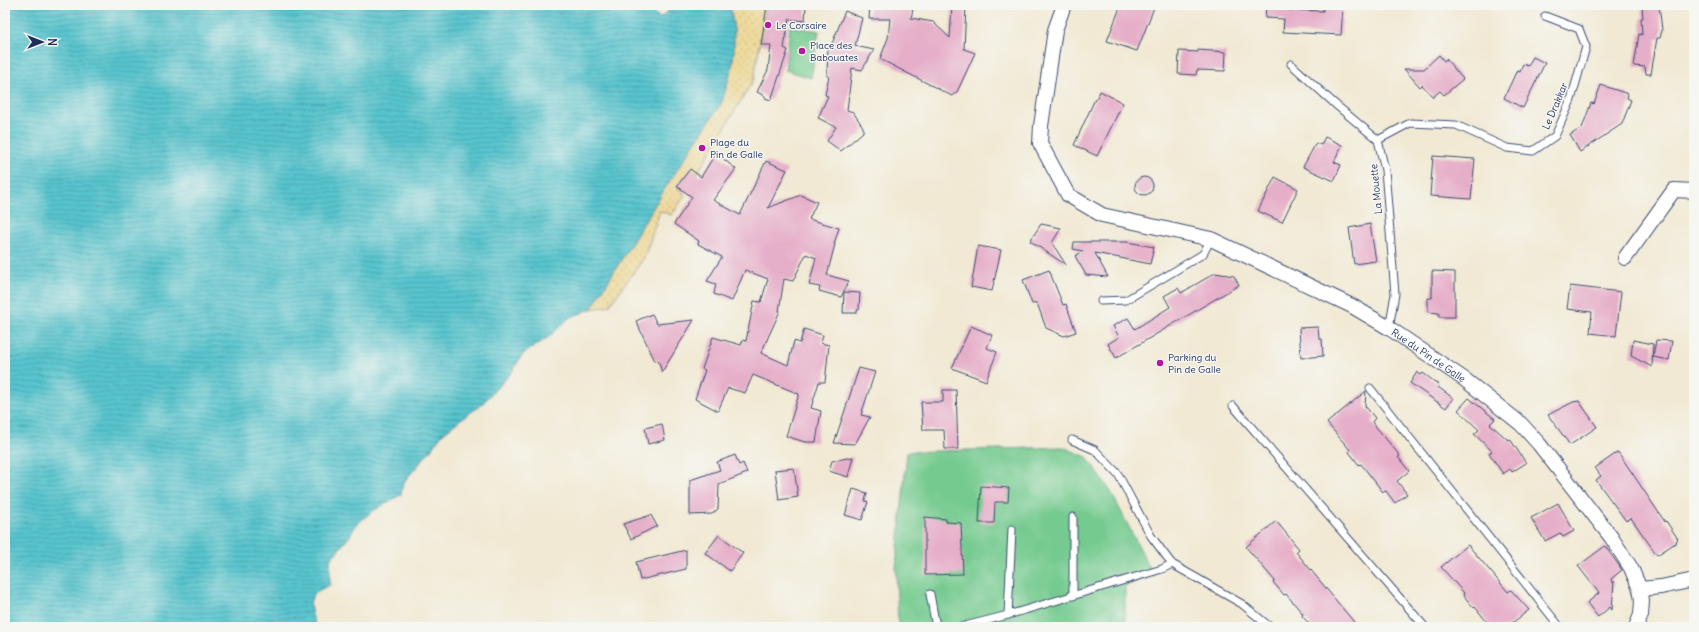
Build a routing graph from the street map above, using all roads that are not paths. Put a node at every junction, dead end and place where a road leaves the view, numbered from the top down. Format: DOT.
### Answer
graph roads {
  1 [pos="1064,5"];
  2 [pos="1545,16"];
  3 [pos="1291,64"];
  4 [pos="1378,140"];
  5 [pos="1694,191"];
  6 [pos="1211,239"];
  7 [pos="1625,258"];
  8 [pos="1101,300"];
  9 [pos="1389,328"];
  10 [pos="1370,388"];
  11 [pos="1233,406"];
  12 [pos="1072,440"];
  13 [pos="1073,517"];
  14 [pos="1012,529"];
  15 [pos="1172,564"];
  16 [pos="1694,580"];
  17 [pos="1640,588"];
  18 [pos="930,594"];
  19 [pos="1073,596"];
  20 [pos="1008,615"];
  21 [pos="936,627"];
  22 [pos="961,627"];
  23 [pos="1270,627"];
  24 [pos="1425,627"];
  25 [pos="1560,627"];
  26 [pos="1636,627"];
  1 -- 6 [label="street, Rue du Pin de Galle"];
  2 -- 4 [label="lane, Le Drakkar"];
  3 -- 4 [label="lane"];
  4 -- 9 [label="lane, La Mouette"];
  5 -- 7 [label="street"];
  6 -- 8 [label="lane"];
  6 -- 9 [label="street, Rue du Pin de Galle"];
  9 -- 17 [label="street, Rue du Pin de Galle"];
  10 -- 25 [label="lane"];
  11 -- 24 [label="lane"];
  12 -- 15 [label="lane"];
  13 -- 19 [label="lane"];
  14 -- 20 [label="lane"];
  15 -- 19 [label="lane"];
  15 -- 23 [label="lane"];
  16 -- 17 [label="street"];
  17 -- 26 [label="street, Rue du Pin de Galle"];
  18 -- 21 [label="lane"];
  19 -- 20 [label="lane"];
  20 -- 22 [label="lane"];
}
